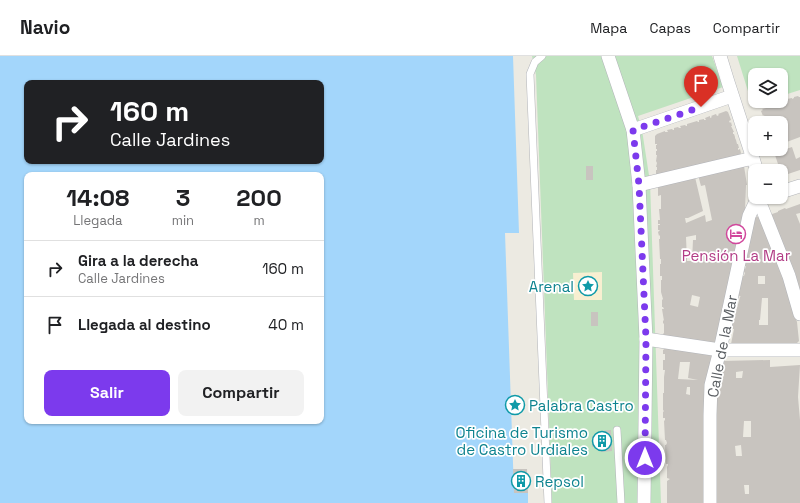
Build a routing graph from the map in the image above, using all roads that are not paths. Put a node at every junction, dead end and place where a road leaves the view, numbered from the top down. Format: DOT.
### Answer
graph roads {
  1 [pos="542,56"];
  2 [pos="608,56"];
  3 [pos="720,56"];
  4 [pos="732,96"];
  5 [pos="633,130"];
  6 [pos="753,158"];
  7 [pos="755,164"];
  8 [pos="639,185"];
  9 [pos="800,186"];
  10 [pos="788,190"];
  11 [pos="755,204"];
  12 [pos="761,204"];
  13 [pos="800,314"];
  14 [pos="646,339"];
  15 [pos="720,350"];
  16 [pos="800,350"];
  17 [pos="617,430"];
  18 [pos="548,503"];
  19 [pos="621,503"];
  20 [pos="644,503"];
  21 [pos="710,503"];
  1 -- 18 [label="lane"];
  2 -- 5 [label="street"];
  3 -- 4 [label="street"];
  4 -- 5 [label="street"];
  4 -- 6 [label="street"];
  5 -- 8 [label="street"];
  6 -- 7 [label="street"];
  6 -- 8 [label="street"];
  8 -- 14 [label="street"];
  9 -- 10 [label="street"];
  11 -- 15 [label="street, Calle de la Mar"];
  12 -- 13 [label="street"];
  14 -- 15 [label="street"];
  14 -- 20 [label="street"];
  15 -- 16 [label="street"];
  15 -- 21 [label="street, Calle de la Mar"];
  17 -- 19 [label="lane"];
}
